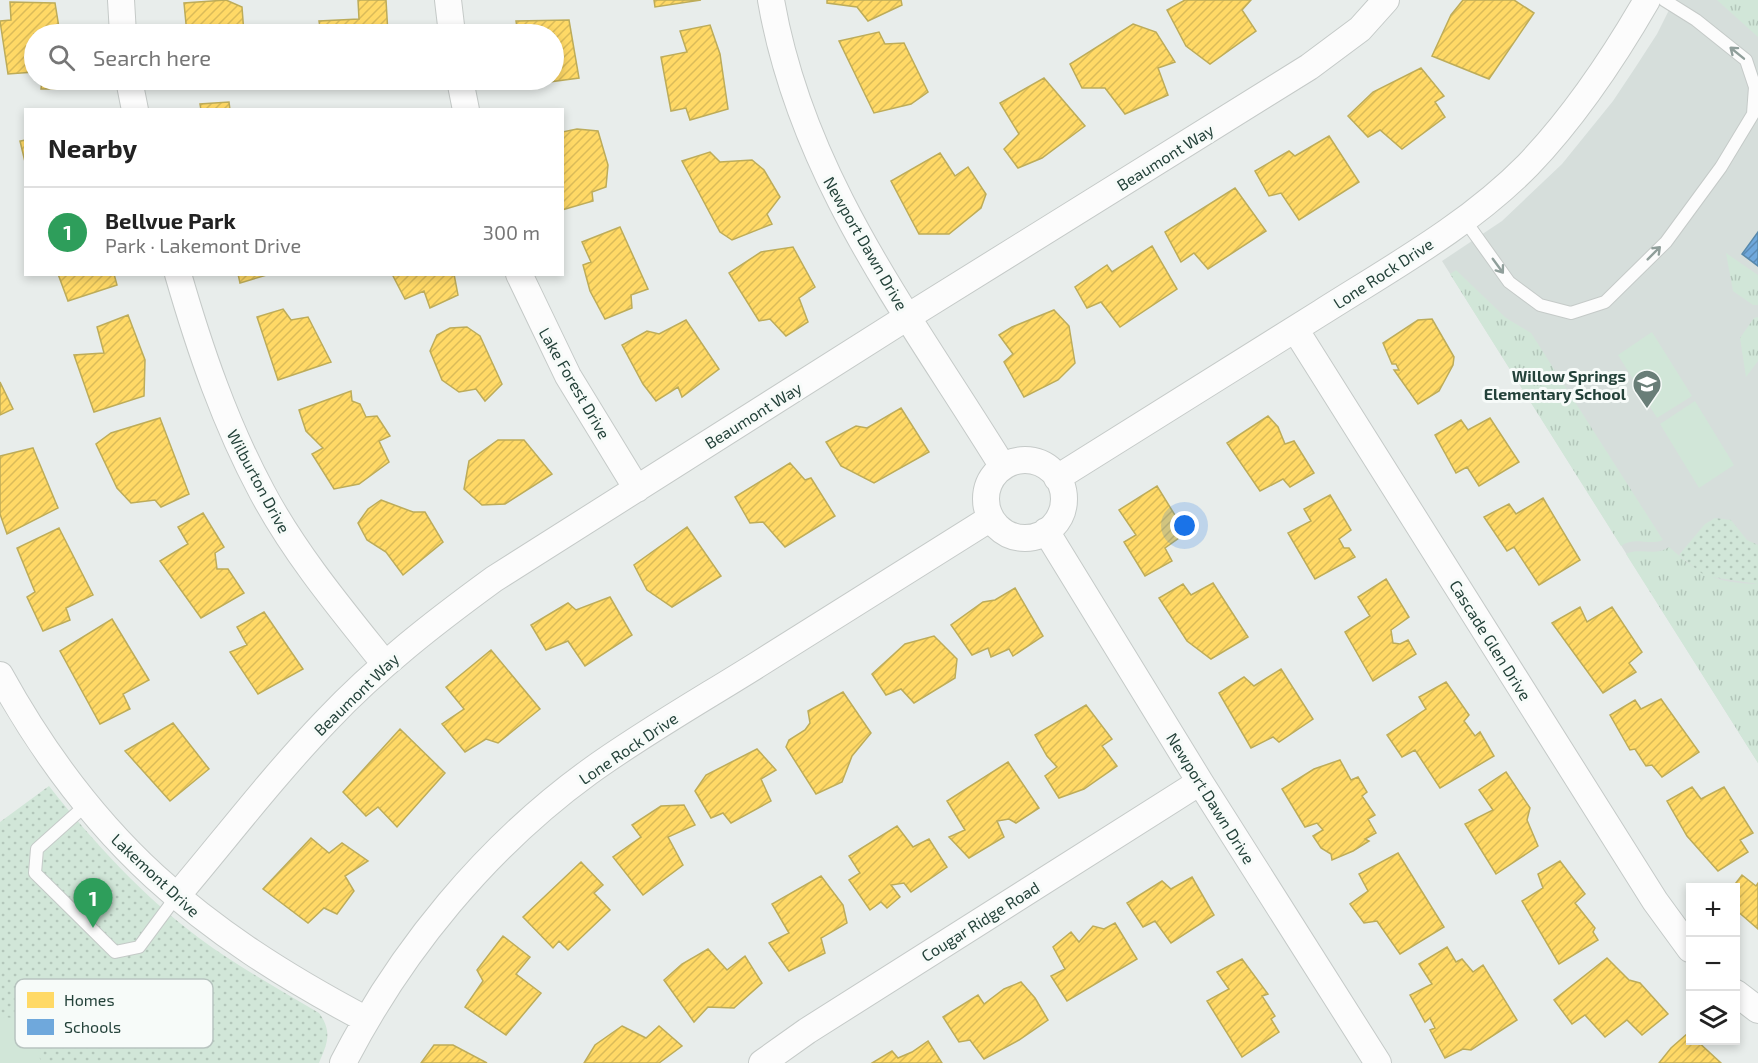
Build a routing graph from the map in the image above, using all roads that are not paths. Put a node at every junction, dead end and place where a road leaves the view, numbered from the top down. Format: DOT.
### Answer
graph roads {
  1 [pos="121,0"];
  2 [pos="448,0"];
  3 [pos="771,0"];
  4 [pos="1386,0"];
  5 [pos="1647,0"];
  6 [pos="1664,0"];
  7 [pos="122,24"];
  8 [pos="451,24"];
  9 [pos="131,90"];
  10 [pos="462,90"];
  11 [pos="135,108"];
  12 [pos="466,108"];
  13 [pos="1464,219"];
  14 [pos="179,276"];
  15 [pos="520,276"];
  16 [pos="909,316"];
  17 [pos="1295,329"];
  18 [pos="1003,467"];
  19 [pos="1058,478"];
  20 [pos="638,489"];
  21 [pos="991,518"];
  22 [pos="1046,531"];
  23 [pos="385,664"];
  24 [pos="0,675"];
  25 [pos="1200,782"];
  26 [pos="86,805"];
  27 [pos="176,897"];
  28 [pos="1686,944"];
  29 [pos="1740,996"];
  30 [pos="1758,1010"];
  31 [pos="365,1019"];
  32 [pos="343,1063"];
  33 [pos="762,1063"];
  34 [pos="1378,1063"];
  1 -- 7 [label="street"];
  2 -- 8 [label="street"];
  3 -- 16 [label="street, Newport Dawn Drive"];
  4 -- 16 [label="street, Beaumont Way"];
  5 -- 13 [label="street, Lone Rock Drive"];
  13 -- 6 [label="lane, one-way"];
  9 -- 11 [label="street"];
  10 -- 12 [label="street"];
  13 -- 17 [label="street, Lone Rock Drive"];
  14 -- 23 [label="street, Wilburton Drive"];
  15 -- 20 [label="street, Lake Forest Drive"];
  16 -- 18 [label="street, Newport Dawn Drive"];
  16 -- 20 [label="street, Beaumont Way"];
  17 -- 19 [label="street, Lone Rock Drive"];
  17 -- 28 [label="street, Cascade Glen Drive"];
  18 -- 19 [label="street"];
  18 -- 21 [label="street"];
  19 -- 22 [label="street"];
  20 -- 23 [label="street, Beaumont Way"];
  21 -- 22 [label="street"];
  21 -- 31 [label="street, Lone Rock Drive"];
  22 -- 25 [label="street, Newport Dawn Drive"];
  23 -- 27 [label="street, Beaumont Way"];
  24 -- 26 [label="street, Lakemont Drive"];
  25 -- 33 [label="street, Cougar Ridge Road"];
  25 -- 34 [label="street, Newport Dawn Drive"];
  26 -- 27 [label="street, Lakemont Drive"];
  26 -- 27 [label="lane"];
  27 -- 31 [label="street, Lakemont Drive"];
  29 -- 30 [label="street"];
  31 -- 32 [label="street, Lone Rock Drive"];
}
